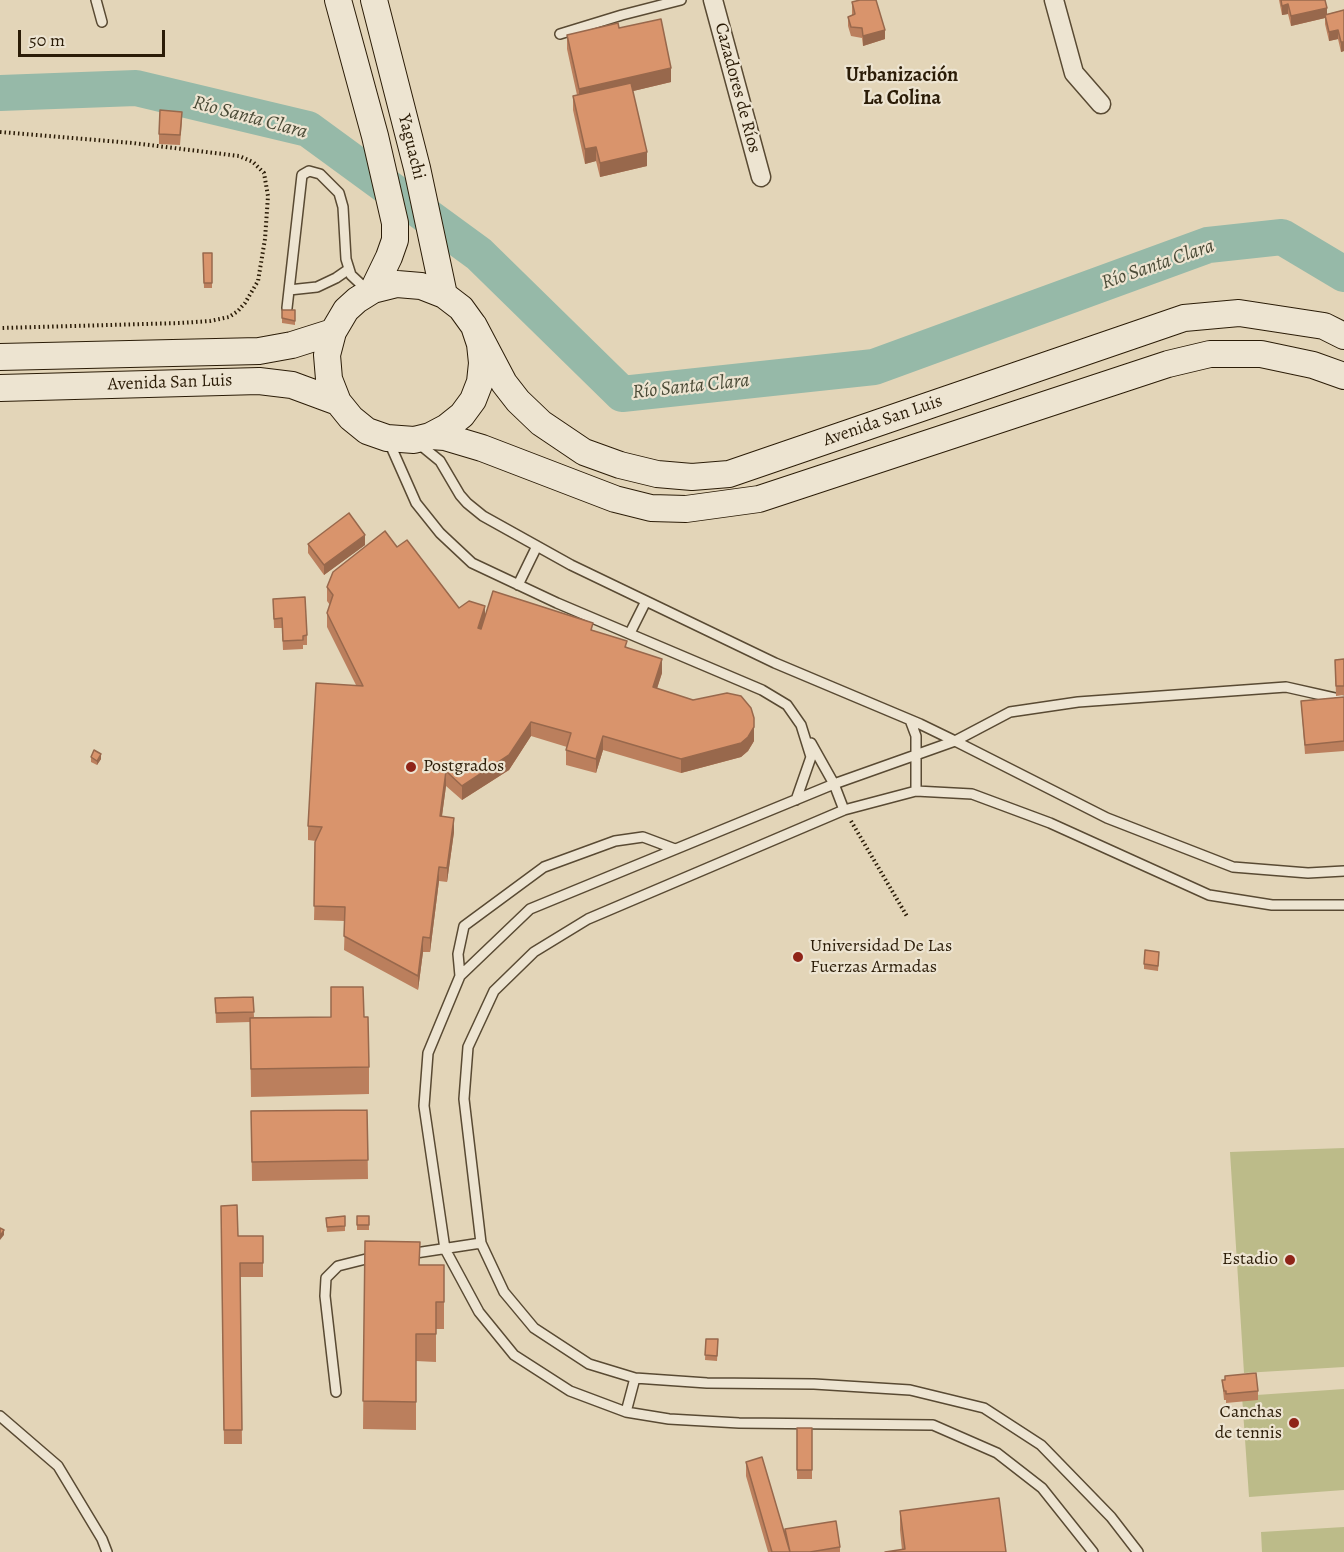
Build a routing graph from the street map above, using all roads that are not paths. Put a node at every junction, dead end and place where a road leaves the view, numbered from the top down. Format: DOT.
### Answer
graph roads {
  1 [pos="96,0"];
  2 [pos="338,0"];
  3 [pos="374,0"];
  4 [pos="681,0"];
  5 [pos="713,0"];
  6 [pos="1054,0"];
  7 [pos="102,22"];
  8 [pos="560,34"];
  9 [pos="1101,104"];
  10 [pos="761,177"];
  11 [pos="349,269"];
  12 [pos="289,290"];
  13 [pos="371,291"];
  14 [pos="444,295"];
  15 [pos="287,308"];
  16 [pos="474,326"];
  17 [pos="333,332"];
  18 [pos="1344,336"];
  19 [pos="0,357"];
  20 [pos="1344,376"];
  21 [pos="0,388"];
  22 [pos="338,402"];
  23 [pos="387,438"];
  24 [pos="422,438"];
  25 [pos="537,546"];
  26 [pos="518,585"];
  27 [pos="646,601"];
  28 [pos="630,633"];
  29 [pos="1344,700"];
  30 [pos="910,720"];
  31 [pos="801,725"];
  32 [pos="955,741"];
  33 [pos="917,754"];
  34 [pos="834,784"];
  35 [pos="916,791"];
  36 [pos="796,800"];
  37 [pos="844,810"];
  38 [pos="675,849"];
  39 [pos="1344,871"];
  40 [pos="1344,905"];
  41 [pos="460,976"];
  42 [pos="481,1243"];
  43 [pos="444,1249"];
  44 [pos="402,1254"];
  45 [pos="380,1257"];
  46 [pos="635,1378"];
  47 [pos="336,1392"];
  48 [pos="626,1412"];
  49 [pos="0,1416"];
  50 [pos="108,1552"];
  51 [pos="1093,1552"];
  52 [pos="1138,1552"];
  1 -- 7 [label="lane"];
  2 -- 13 [label="street, Yaguachi"];
  3 -- 14 [label="street, Yaguachi"];
  4 -- 8 [label="lane"];
  5 -- 10 [label="street, Cazadores de Ríos"];
  6 -- 9 [label="street"];
  11 -- 12 [label="lane"];
  11 -- 12 [label="lane"];
  11 -- 13 [label="lane"];
  12 -- 15 [label="lane"];
  13 -- 14 [label="street"];
  13 -- 17 [label="street"];
  14 -- 16 [label="street"];
  16 -- 18 [label="street, Avenida San Luis"];
  16 -- 24 [label="street"];
  17 -- 19 [label="street, Avenida San Luis"];
  17 -- 22 [label="street"];
  20 -- 24 [label="street, Avenida San Luis"];
  21 -- 22 [label="street, Avenida San Luis"];
  22 -- 23 [label="street"];
  23 -- 24 [label="street"];
  23 -- 26 [label="lane"];
  24 -- 25 [label="lane"];
  25 -- 26 [label="lane"];
  25 -- 27 [label="lane"];
  26 -- 28 [label="lane"];
  27 -- 28 [label="lane"];
  27 -- 30 [label="lane"];
  28 -- 31 [label="lane"];
  29 -- 32 [label="lane"];
  30 -- 32 [label="lane"];
  30 -- 33 [label="lane"];
  31 -- 34 [label="lane"];
  31 -- 36 [label="lane"];
  32 -- 33 [label="lane"];
  32 -- 39 [label="lane"];
  33 -- 34 [label="lane"];
  33 -- 35 [label="lane"];
  34 -- 36 [label="lane"];
  34 -- 37 [label="lane"];
  35 -- 37 [label="lane"];
  35 -- 40 [label="lane"];
  36 -- 38 [label="lane"];
  37 -- 42 [label="lane"];
  38 -- 41 [label="lane"];
  38 -- 41 [label="lane"];
  41 -- 43 [label="lane"];
  42 -- 43 [label="lane"];
  42 -- 46 [label="lane"];
  43 -- 44 [label="lane"];
  43 -- 48 [label="lane"];
  45 -- 47 [label="lane"];
  46 -- 48 [label="lane"];
  46 -- 52 [label="lane"];
  48 -- 51 [label="lane"];
  49 -- 50 [label="lane"];
}
